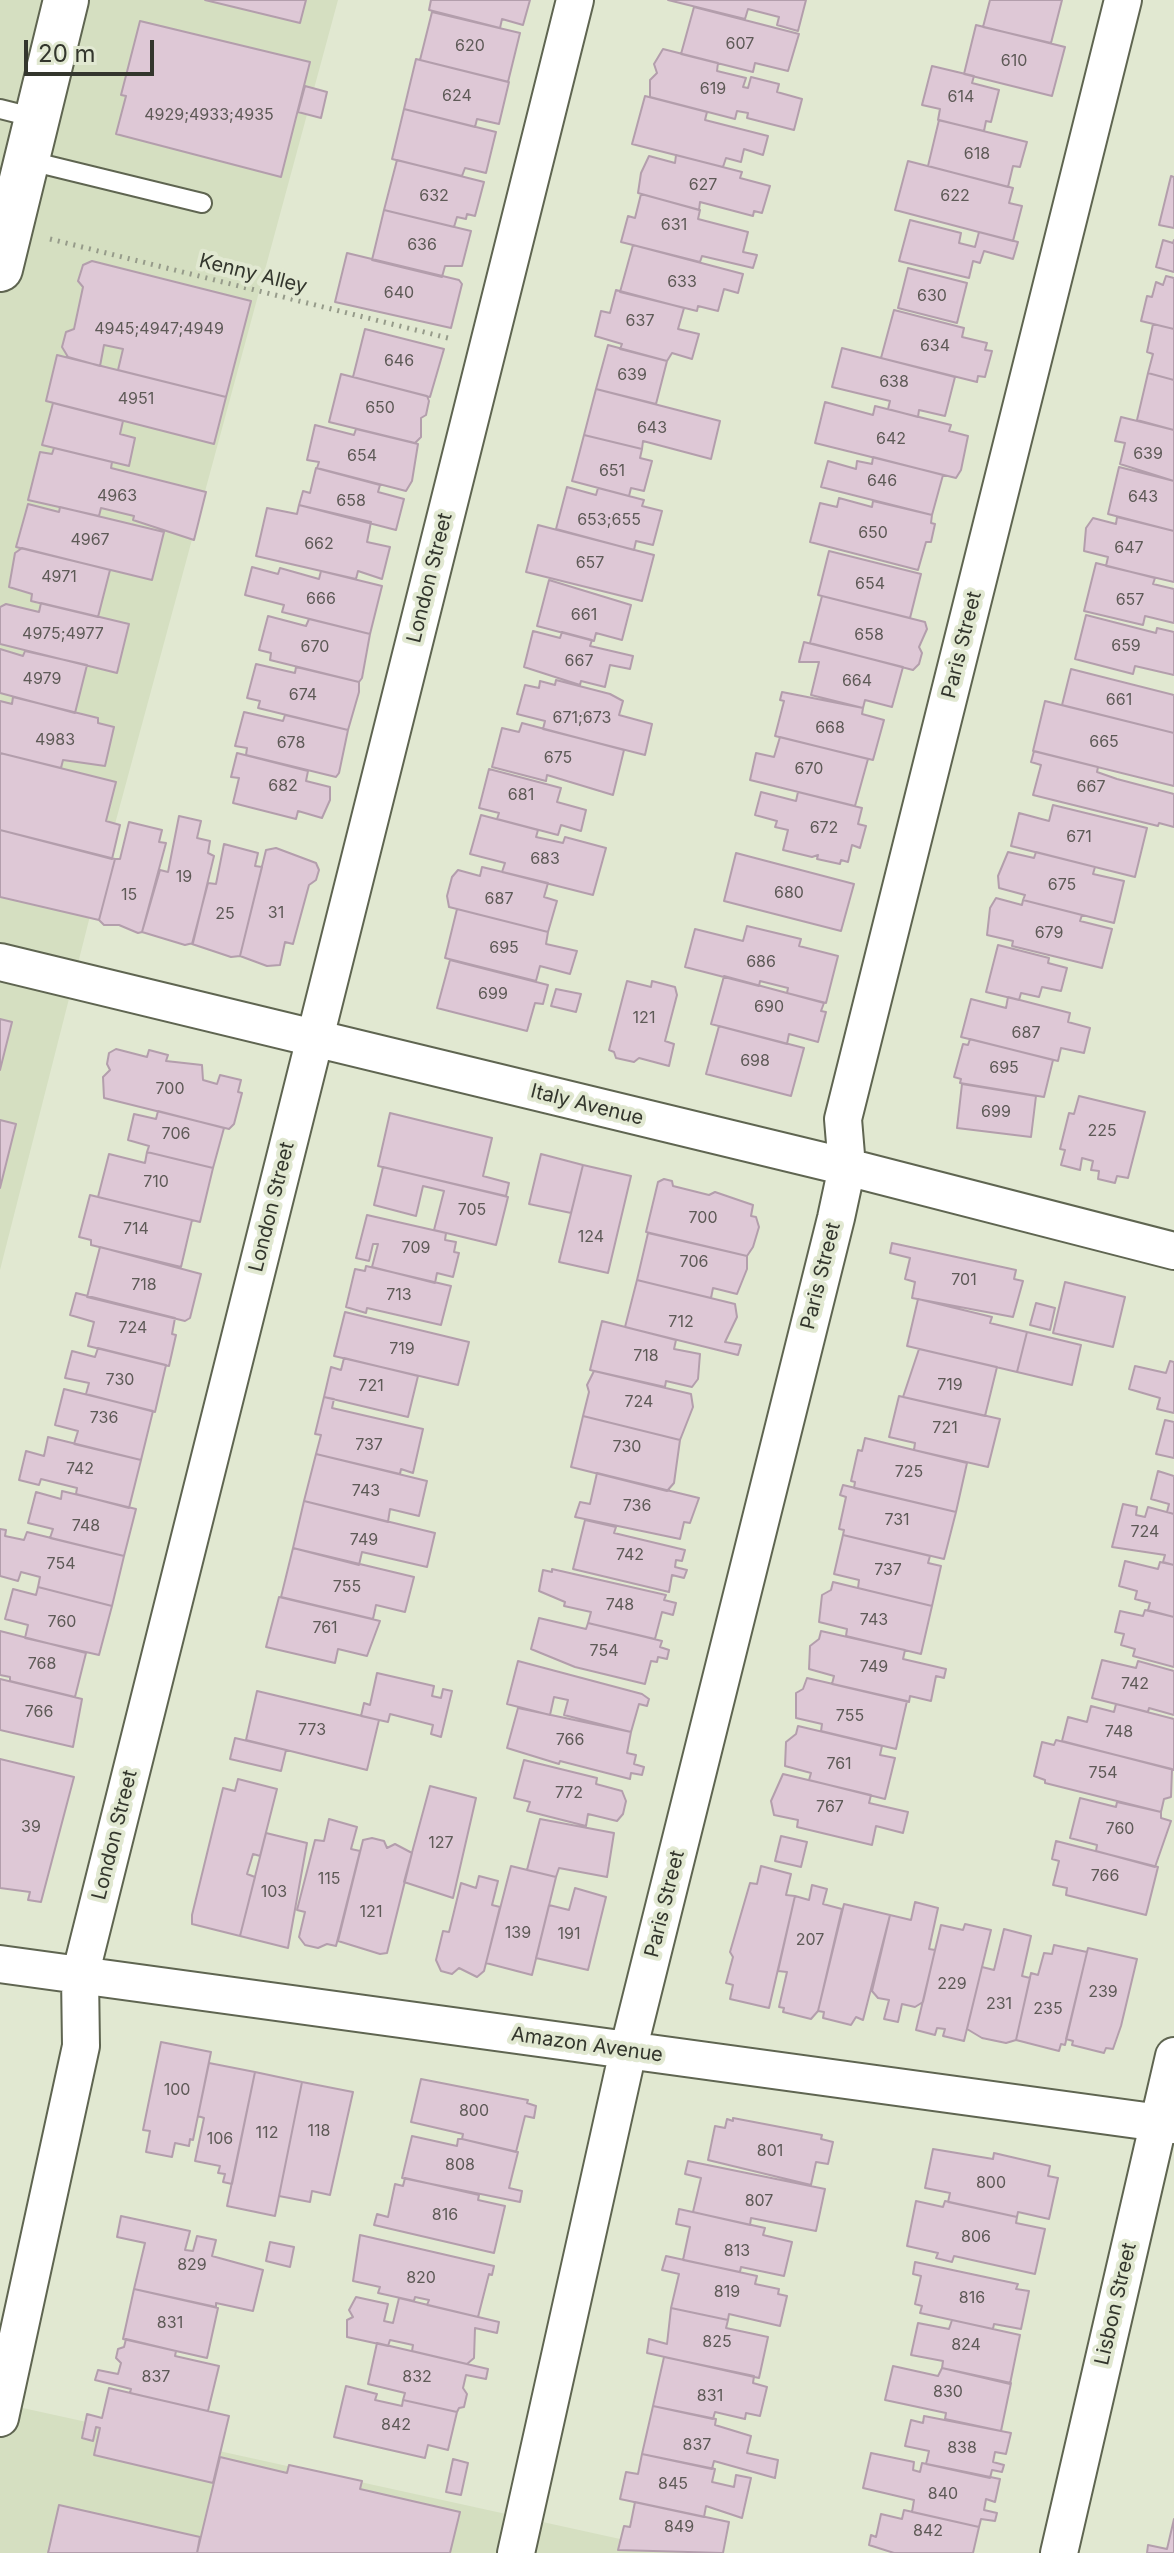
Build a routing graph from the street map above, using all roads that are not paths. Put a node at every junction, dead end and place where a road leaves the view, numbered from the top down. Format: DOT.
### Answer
graph roads {
  1 [pos="66,0"];
  2 [pos="575,0"];
  3 [pos="1123,0"];
  4 [pos="21,129"];
  5 [pos="202,203"];
  6 [pos="5,248"];
  7 [pos="0,962"];
  8 [pos="314,1039"];
  9 [pos="847,1167"];
  10 [pos="1174,1251"];
  11 [pos="0,1964"];
  12 [pos="80,1976"];
  13 [pos="628,2051"];
  14 [pos="1174,2056"];
  15 [pos="1166,2124"];
  16 [pos="0,2418"];
  17 [pos="516,2553"];
  18 [pos="1059,2553"];
  1 -- 4 [label="main road"];
  2 -- 8 [label="street, London Street"];
  3 -- 9 [label="street, Paris Street"];
  4 -- 5 [label="lane"];
  4 -- 6 [label="main road"];
  7 -- 8 [label="street, Italy Avenue"];
  8 -- 9 [label="street, Italy Avenue"];
  8 -- 12 [label="street, London Street"];
  9 -- 10 [label="street, Italy Avenue"];
  9 -- 13 [label="street, Paris Street"];
  11 -- 12 [label="street, Amazon Avenue"];
  12 -- 13 [label="street, Amazon Avenue"];
  12 -- 16 [label="street, London Street"];
  13 -- 15 [label="street, Amazon Avenue"];
  13 -- 17 [label="street, Paris Street"];
  14 -- 15 [label="street, Lisbon Street"];
  15 -- 18 [label="street, Lisbon Street"];
}
